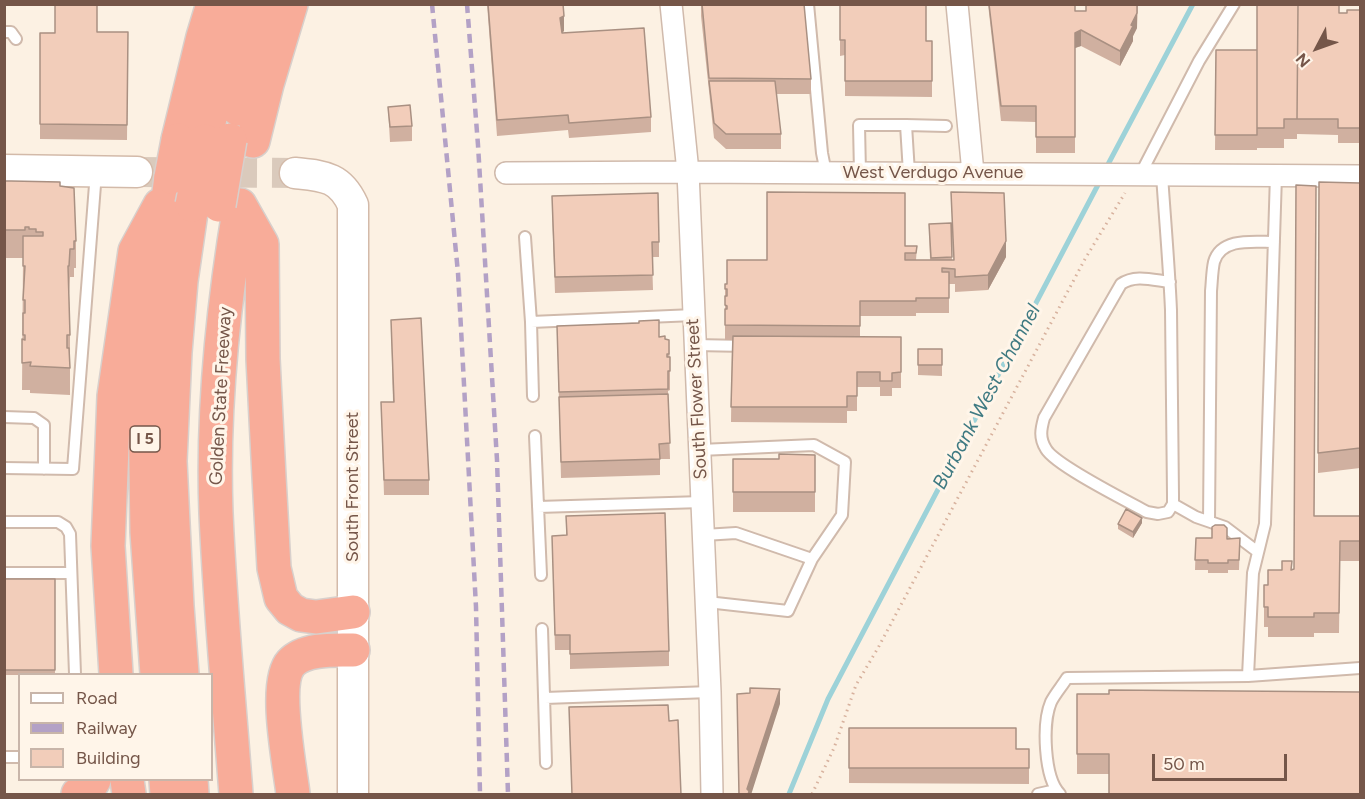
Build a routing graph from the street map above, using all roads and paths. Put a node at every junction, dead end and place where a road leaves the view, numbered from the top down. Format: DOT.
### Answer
graph roads {
  1 [pos="213,4"];
  2 [pos="242,4"];
  3 [pos="266,4"];
  4 [pos="291,4"];
  5 [pos="671,4"];
  6 [pos="808,4"];
  7 [pos="957,4"];
  8 [pos="1234,4"];
  9 [pos="4,32"];
  10 [pos="16,39"];
  11 [pos="906,124"];
  12 [pos="946,126"];
  13 [pos="217,140"];
  14 [pos="4,170"];
  15 [pos="96,172"];
  16 [pos="137,172"];
  17 [pos="688,172"];
  18 [pos="295,173"];
  19 [pos="506,173"];
  20 [pos="826,173"];
  21 [pos="860,173"];
  22 [pos="973,173"];
  23 [pos="909,174"];
  24 [pos="1130,175"];
  25 [pos="1162,175"];
  26 [pos="1276,175"];
  27 [pos="1360,176"];
  28 [pos="1123,197"];
  29 [pos="191,203"];
  30 [pos="525,237"];
  31 [pos="1274,242"];
  32 [pos="1170,282"];
  33 [pos="693,315"];
  34 [pos="531,322"];
  35 [pos="695,345"];
  36 [pos="760,346"];
  37 [pos="533,396"];
  38 [pos="4,417"];
  39 [pos="535,436"];
  40 [pos="700,450"];
  41 [pos="4,468"];
  42 [pos="44,469"];
  43 [pos="702,502"];
  44 [pos="1173,504"];
  45 [pos="538,507"];
  46 [pos="1209,521"];
  47 [pos="4,522"];
  48 [pos="704,535"];
  49 [pos="1258,552"];
  50 [pos="812,559"];
  51 [pos="4,573"];
  52 [pos="71,573"];
  53 [pos="540,575"];
  54 [pos="706,602"];
  55 [pos="353,612"];
  56 [pos="542,629"];
  57 [pos="353,650"];
  58 [pos="1360,668"];
  59 [pos="75,673"];
  60 [pos="116,673"];
  61 [pos="157,673"];
  62 [pos="182,673"];
  63 [pos="1248,676"];
  64 [pos="710,692"];
  65 [pos="545,698"];
  66 [pos="546,763"];
  67 [pos="93,781"];
  68 [pos="1058,792"];
  69 [pos="78,795"];
  70 [pos="236,795"];
  71 [pos="293,795"];
  72 [pos="353,795"];
  73 [pos="712,795"];
  74 [pos="812,795"];
  75 [pos="1038,795"];
  1 -- 13 [label="highway, Golden State Freeway / I 5"];
  2 -- 13 [label="highway"];
  3 -- 13 [label="highway"];
  4 -- 13 [label="highway, Golden State Freeway / I 5"];
  5 -- 17 [label="street, South Flower Street"];
  6 -- 20 [label="lane"];
  7 -- 22 [label="street"];
  8 -- 24 [label="lane"];
  9 -- 10 [label="lane"];
  11 -- 12 [label="lane"];
  11 -- 21 [label="lane"];
  11 -- 23 [label="lane"];
  13 -- 29 [label="highway, Golden State Freeway / I 5, bridge"];
  13 -- 29 [label="highway, Golden State Freeway / I 5"];
  14 -- 15 [label="main road"];
  15 -- 16 [label="main road"];
  15 -- 42 [label="lane"];
  17 -- 19 [label="street, West Verdugo Avenue"];
  17 -- 20 [label="street, West Verdugo Avenue"];
  17 -- 33 [label="street, South Flower Street"];
  18 -- 55 [label="main road, South Front Street"];
  20 -- 21 [label="street, West Verdugo Avenue"];
  21 -- 23 [label="street, West Verdugo Avenue"];
  22 -- 23 [label="street, West Verdugo Avenue"];
  22 -- 24 [label="street, West Verdugo Avenue"];
  24 -- 25 [label="street, West Verdugo Avenue"];
  25 -- 26 [label="street, West Verdugo Avenue"];
  25 -- 32 [label="lane"];
  26 -- 27 [label="street, West Verdugo Avenue"];
  26 -- 31 [label="lane"];
  28 -- 74 [label="path"];
  29 -- 55 [label="highway"];
  29 -- 60 [label="highway"];
  29 -- 61 [label="highway, Golden State Freeway / I 5"];
  29 -- 62 [label="highway"];
  29 -- 70 [label="highway, Golden State Freeway / I 5"];
  30 -- 34 [label="lane"];
  31 -- 46 [label="lane"];
  31 -- 49 [label="lane"];
  32 -- 44 [label="lane"];
  32 -- 44 [label="lane"];
  33 -- 34 [label="lane"];
  33 -- 35 [label="street, South Flower Street"];
  34 -- 37 [label="lane"];
  35 -- 36 [label="lane"];
  35 -- 40 [label="street, South Flower Street"];
  38 -- 42 [label="lane"];
  39 -- 45 [label="lane"];
  40 -- 43 [label="street, South Flower Street"];
  40 -- 50 [label="lane"];
  41 -- 42 [label="lane"];
  43 -- 45 [label="lane"];
  43 -- 48 [label="street, South Flower Street"];
  44 -- 46 [label="lane"];
  45 -- 53 [label="lane"];
  46 -- 49 [label="lane"];
  47 -- 52 [label="lane"];
  48 -- 50 [label="lane"];
  48 -- 54 [label="street, South Flower Street"];
  49 -- 63 [label="lane"];
  50 -- 54 [label="lane"];
  51 -- 52 [label="lane"];
  52 -- 59 [label="lane"];
  54 -- 64 [label="street, South Flower Street"];
  55 -- 57 [label="main road, South Front Street"];
  56 -- 65 [label="lane"];
  57 -- 71 [label="highway"];
  57 -- 72 [label="main road, South Front Street"];
  58 -- 63 [label="lane"];
  63 -- 68 [label="lane"];
  64 -- 65 [label="lane"];
  64 -- 73 [label="street, South Flower Street"];
  65 -- 66 [label="lane"];
  67 -- 69 [label="highway"];
  68 -- 75 [label="lane"];
}
